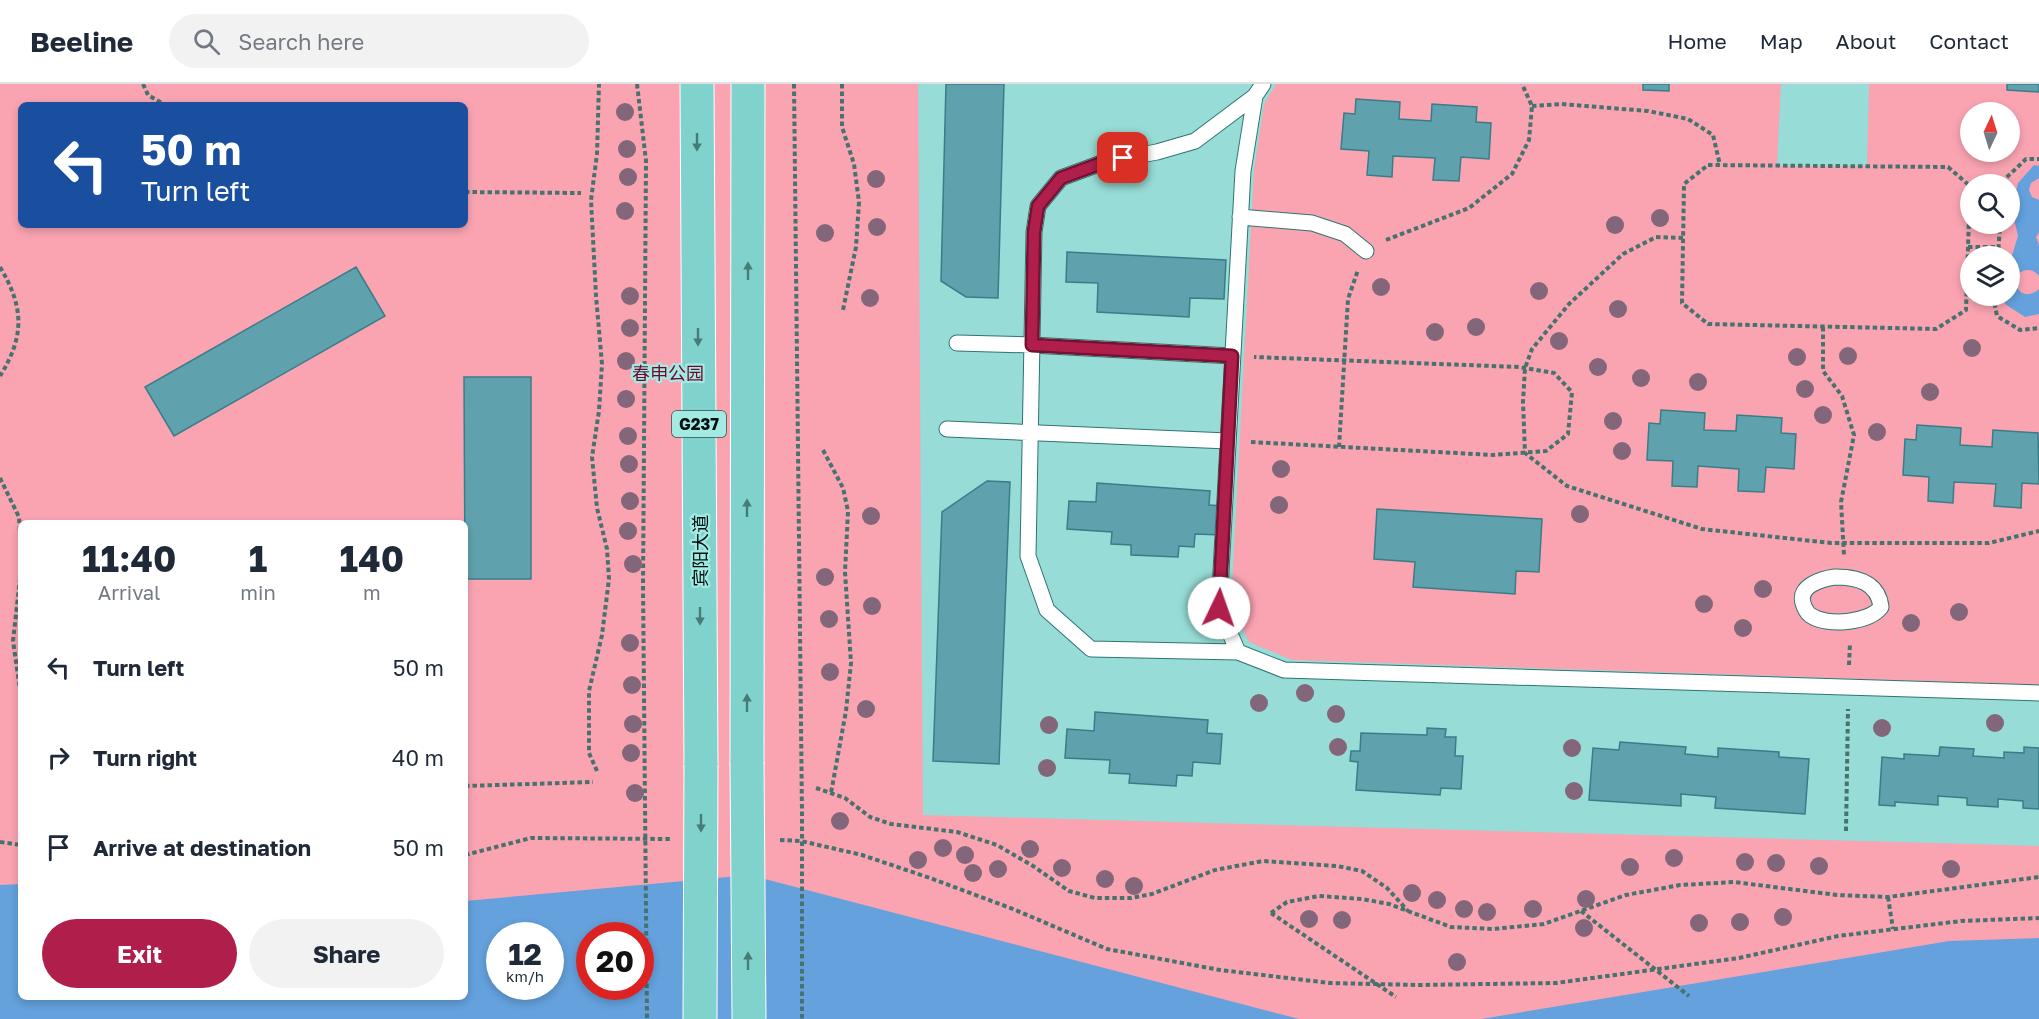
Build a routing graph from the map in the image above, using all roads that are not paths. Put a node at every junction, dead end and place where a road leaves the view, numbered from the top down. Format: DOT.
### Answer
graph roads {
  1 [pos="697,84"];
  2 [pos="748,84"];
  3 [pos="1259,90"];
  4 [pos="1240,217"];
  5 [pos="1366,251"];
  6 [pos="957,343"];
  7 [pos="1032,345"];
  8 [pos="1232,356"];
  9 [pos="947,429"];
  10 [pos="1030,433"];
  11 [pos="1228,441"];
  12 [pos="1851,622"];
  13 [pos="1238,652"];
  14 [pos="2039,693"];
  15 [pos="700,1019"];
  16 [pos="749,1019"];
  1 -- 15 [label="highway, 宾阳大道 / G237, one-way, bridge"];
  16 -- 2 [label="highway, G237, one-way, bridge"];
  3 -- 4 [label="lane"];
  3 -- 7 [label="lane"];
  4 -- 5 [label="lane"];
  4 -- 8 [label="lane"];
  6 -- 7 [label="lane"];
  7 -- 8 [label="lane"];
  7 -- 10 [label="lane"];
  8 -- 11 [label="lane"];
  9 -- 10 [label="lane"];
  10 -- 11 [label="lane"];
  10 -- 13 [label="lane"];
  11 -- 13 [label="lane"];
  12 -- 12 [label="lane"];
  13 -- 14 [label="lane"];
}
